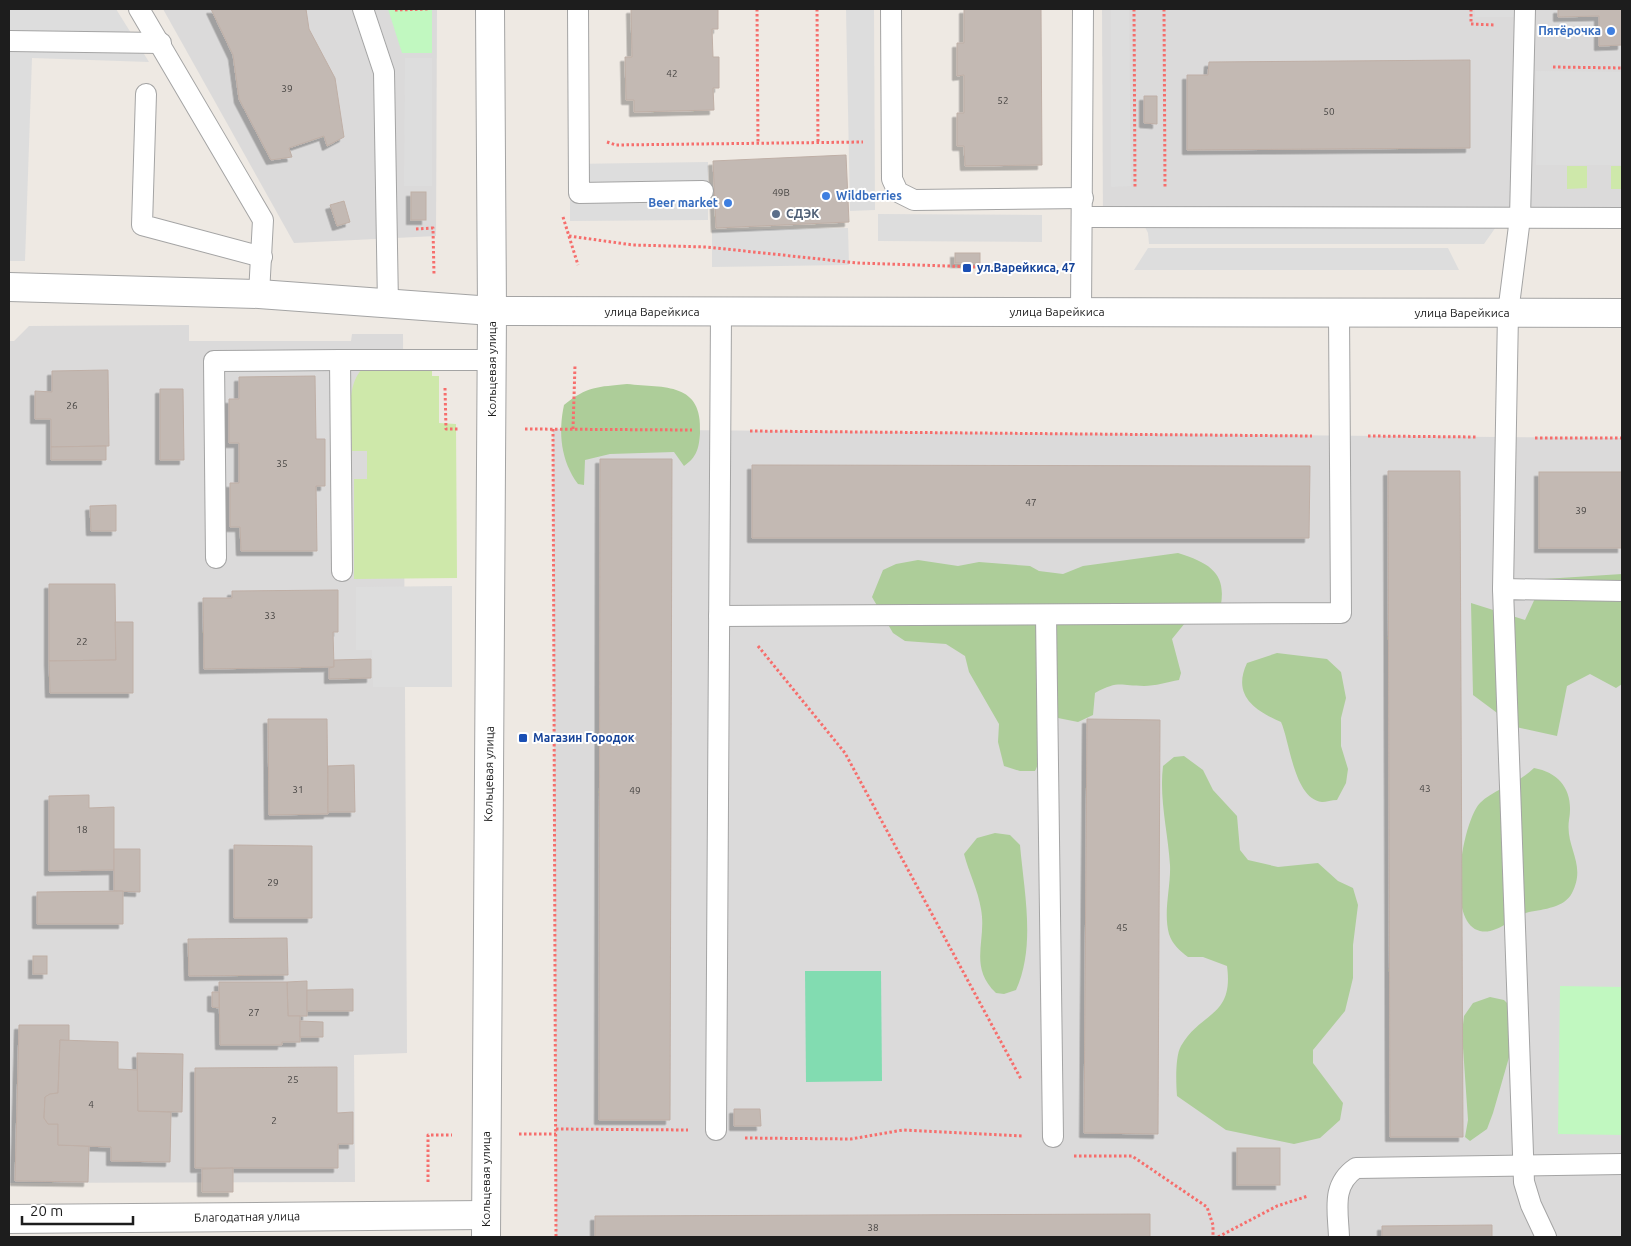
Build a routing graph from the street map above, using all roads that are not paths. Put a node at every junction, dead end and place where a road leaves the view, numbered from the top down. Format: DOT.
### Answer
graph roads {
  1 [pos="139,9"];
  2 [pos="363,9"];
  3 [pos="490,9"];
  4 [pos="578,9"];
  5 [pos="890,9"];
  6 [pos="1083,9"];
  7 [pos="1525,9"];
  8 [pos="9,41"];
  9 [pos="161,43"];
  10 [pos="146,94"];
  11 [pos="703,191"];
  12 [pos="1083,208"];
  13 [pos="1520,218"];
  14 [pos="1622,218"];
  15 [pos="262,257"];
  16 [pos="9,287"];
  17 [pos="259,294"];
  18 [pos="388,305"];
  19 [pos="492,311"];
  20 [pos="721,312"];
  21 [pos="1081,312"];
  22 [pos="1338,313"];
  23 [pos="1508,313"];
  24 [pos="1622,313"];
  25 [pos="340,360"];
  26 [pos="492,360"];
  27 [pos="216,558"];
  28 [pos="342,572"];
  29 [pos="1503,588"];
  30 [pos="1622,591"];
  31 [pos="1046,614"];
  32 [pos="726,616"];
  33 [pos="716,1130"];
  34 [pos="1053,1137"];
  35 [pos="1622,1164"];
  36 [pos="1523,1166"];
  37 [pos="9,1220"];
  38 [pos="486,1226"];
  39 [pos="1338,1237"];
  40 [pos="1546,1237"];
  1 -- 9 [label="lane"];
  2 -- 18 [label="lane"];
  3 -- 19 [label="street, Кольцевая улица"];
  4 -- 11 [label="lane"];
  5 -- 12 [label="lane"];
  6 -- 12 [label="lane"];
  7 -- 13 [label="lane"];
  8 -- 9 [label="lane"];
  9 -- 15 [label="lane"];
  10 -- 15 [label="lane"];
  12 -- 13 [label="lane"];
  12 -- 21 [label="lane"];
  13 -- 14 [label="lane"];
  13 -- 23 [label="lane"];
  15 -- 17 [label="lane"];
  16 -- 17 [label="street, улица Варейкиса"];
  17 -- 18 [label="street, улица Варейкиса"];
  18 -- 19 [label="street, улица Варейкиса"];
  19 -- 20 [label="street, улица Варейкиса"];
  19 -- 26 [label="street, Кольцевая улица"];
  20 -- 21 [label="street, улица Варейкиса"];
  20 -- 32 [label="lane"];
  21 -- 22 [label="street, улица Варейкиса"];
  22 -- 23 [label="street, улица Варейкиса"];
  22 -- 31 [label="lane"];
  23 -- 24 [label="street, улица Варейкиса"];
  23 -- 29 [label="lane"];
  25 -- 26 [label="lane"];
  25 -- 27 [label="lane"];
  25 -- 28 [label="lane"];
  26 -- 38 [label="street, Кольцевая улица"];
  29 -- 30 [label="lane"];
  29 -- 36 [label="lane"];
  31 -- 32 [label="lane"];
  31 -- 34 [label="lane"];
  32 -- 33 [label="lane"];
  35 -- 36 [label="lane"];
  36 -- 39 [label="lane"];
  36 -- 40 [label="lane"];
  37 -- 38 [label="street, Благодатная улица"];
}
